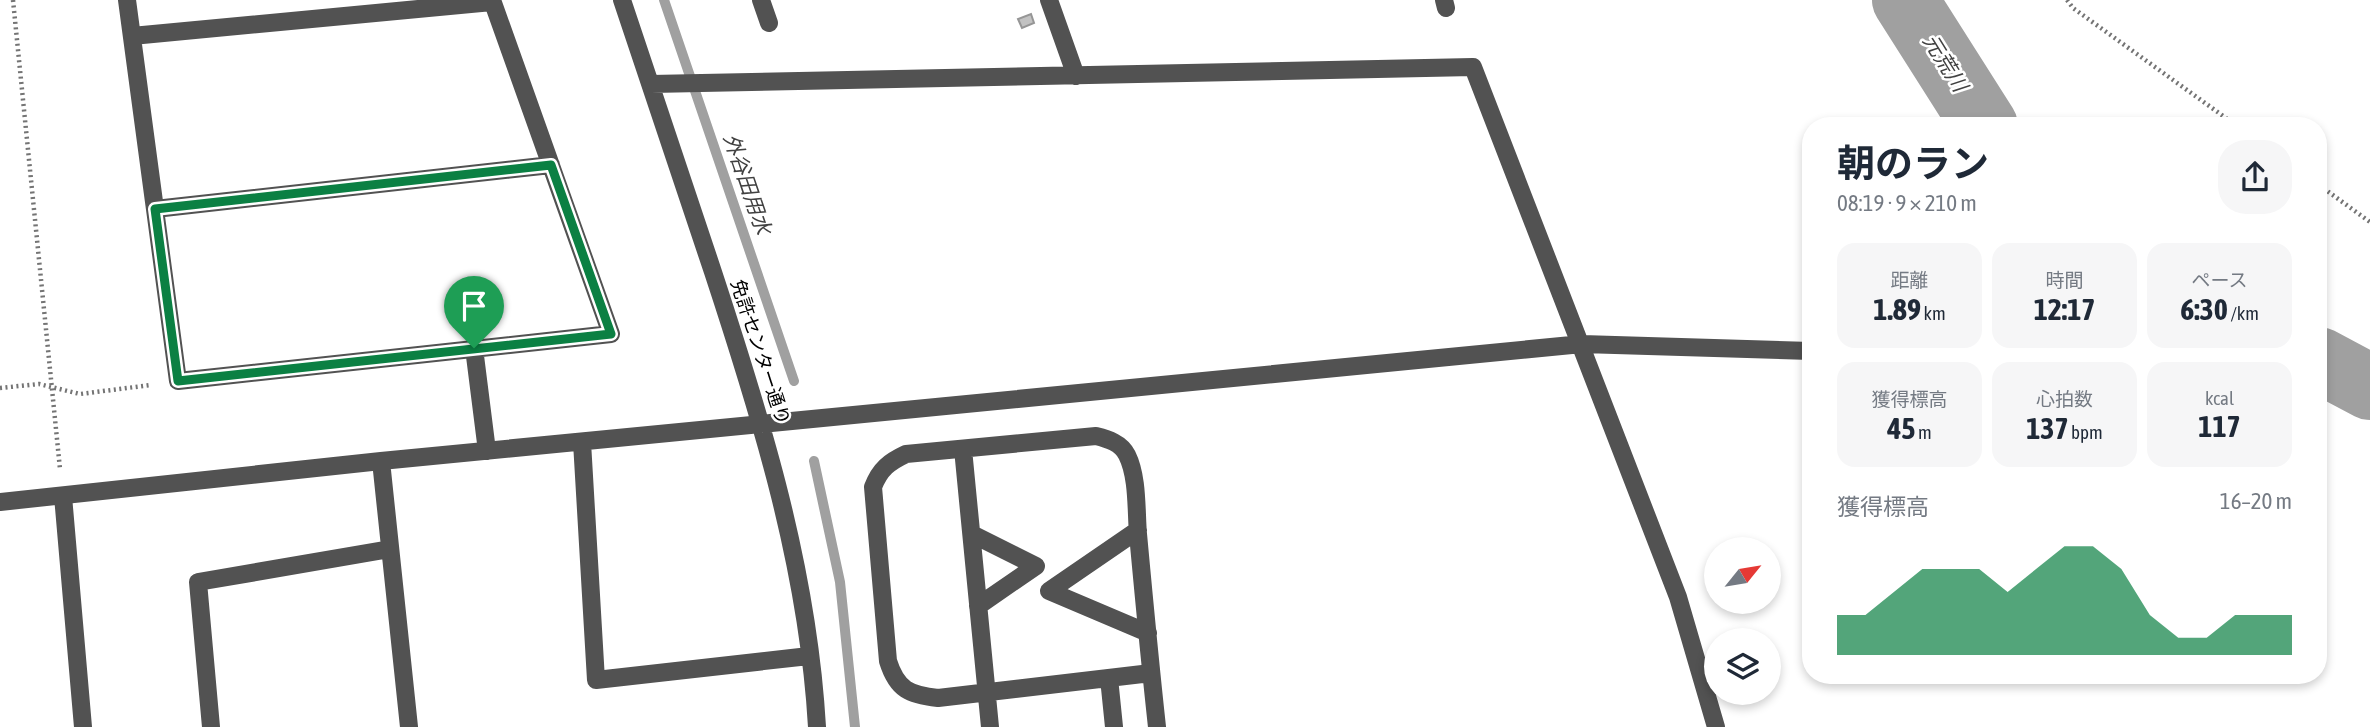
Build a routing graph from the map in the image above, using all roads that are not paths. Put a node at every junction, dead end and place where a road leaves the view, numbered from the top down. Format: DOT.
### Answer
graph roads {
  1 [pos="127,0"];
  2 [pos="622,0"];
  3 [pos="761,0"];
  4 [pos="1049,0"];
  5 [pos="492,1"];
  6 [pos="769,23"];
  7 [pos="132,36"];
  8 [pos="1076,76"];
  9 [pos="651,84"];
  10 [pos="551,165"];
  11 [pos="155,209"];
  12 [pos="1582,344"];
  13 [pos="474,348"];
  14 [pos="1802,351"];
  15 [pos="764,425"];
  16 [pos="582,442"];
  17 [pos="963,449"];
  18 [pos="487,451"];
  19 [pos="381,461"];
  20 [pos="62,496"];
  21 [pos="0,502"];
  22 [pos="1138,530"];
  23 [pos="972,534"];
  24 [pos="390,549"];
  25 [pos="978,606"];
  26 [pos="1148,633"];
  27 [pos="809,656"];
  28 [pos="1152,673"];
  29 [pos="1109,678"];
  30 [pos="986,692"];
  31 [pos="83,727"];
  32 [pos="211,727"];
  33 [pos="409,727"];
  34 [pos="817,727"];
  35 [pos="990,727"];
  36 [pos="1114,727"];
  37 [pos="1157,727"];
  38 [pos="1716,727"];
  1 -- 7 [label="street"];
  2 -- 9 [label="street, 免許センター通り"];
  3 -- 6 [label="street"];
  4 -- 8 [label="street"];
  5 -- 7 [label="street"];
  5 -- 10 [label="street"];
  7 -- 11 [label="street"];
  8 -- 9 [label="street"];
  8 -- 12 [label="street"];
  9 -- 15 [label="street, 免許センター通り"];
  10 -- 11 [label="street"];
  10 -- 13 [label="street"];
  11 -- 13 [label="street"];
  12 -- 14 [label="street"];
  12 -- 15 [label="street"];
  12 -- 38 [label="street"];
  13 -- 18 [label="street"];
  15 -- 16 [label="street"];
  15 -- 27 [label="street, 免許センター通り"];
  16 -- 18 [label="street"];
  16 -- 27 [label="street"];
  17 -- 22 [label="street"];
  17 -- 23 [label="street"];
  17 -- 30 [label="street"];
  18 -- 19 [label="street"];
  19 -- 20 [label="street"];
  19 -- 24 [label="street"];
  20 -- 21 [label="street"];
  20 -- 31 [label="street"];
  22 -- 26 [label="street"];
  22 -- 26 [label="street"];
  23 -- 25 [label="street"];
  23 -- 25 [label="street"];
  24 -- 32 [label="street"];
  24 -- 33 [label="street"];
  25 -- 30 [label="street"];
  26 -- 28 [label="street"];
  27 -- 34 [label="street, 免許センター通り"];
  28 -- 29 [label="street"];
  28 -- 37 [label="street"];
  29 -- 30 [label="street"];
  29 -- 36 [label="street"];
  30 -- 35 [label="street"];
}
